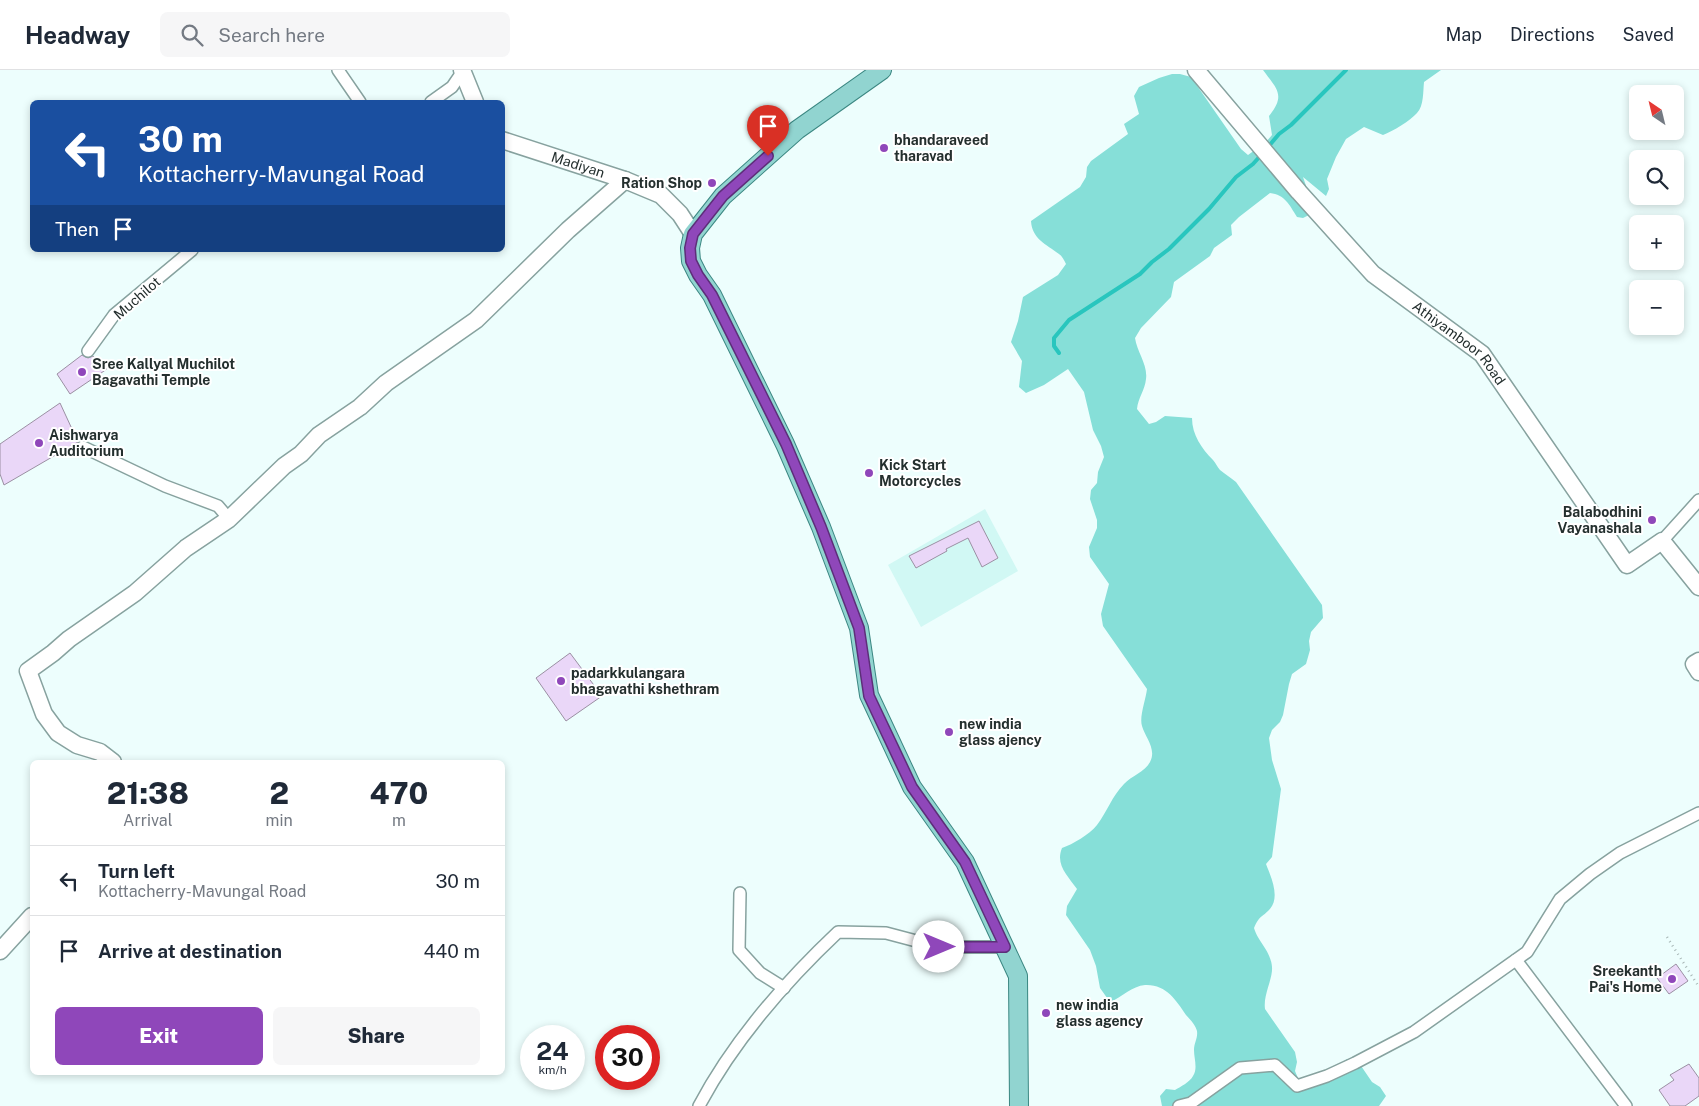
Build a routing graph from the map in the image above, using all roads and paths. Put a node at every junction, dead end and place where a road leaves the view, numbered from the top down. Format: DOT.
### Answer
graph roads {
  1 [pos="338,70"];
  2 [pos="462,70"];
  3 [pos="882,70"];
  4 [pos="1196,70"];
  5 [pos="359,100"];
  6 [pos="434,100"];
  7 [pos="474,100"];
  8 [pos="505,141"];
  9 [pos="625,180"];
  10 [pos="693,234"];
  11 [pos="190,252"];
  12 [pos="88,351"];
  13 [pos="83,447"];
  14 [pos="1699,500"];
  15 [pos="229,519"];
  16 [pos="1662,541"];
  17 [pos="1699,587"];
  18 [pos="1699,661"];
  19 [pos="1699,672"];
  20 [pos="110,760"];
  21 [pos="1699,813"];
  22 [pos="740,893"];
  23 [pos="30,918"];
  24 [pos="1667,937"];
  25 [pos="1005,947"];
  26 [pos="0,951"];
  27 [pos="1516,960"];
  28 [pos="1699,987"];
  29 [pos="784,988"];
  30 [pos="699,1106"];
  31 [pos="1019,1106"];
  32 [pos="1179,1106"];
  33 [pos="1626,1106"];
  1 -- 5 [label="street"];
  2 -- 6 [label="street"];
  2 -- 7 [label="street"];
  3 -- 10 [label="main road"];
  4 -- 16 [label="street, Athiyamboor Road"];
  8 -- 9 [label="street, Madiyan"];
  9 -- 10 [label="street, Madiyan"];
  9 -- 15 [label="street"];
  10 -- 25 [label="main road"];
  11 -- 12 [label="street, Muchilot"];
  13 -- 15 [label="street"];
  14 -- 16 [label="street"];
  15 -- 20 [label="street"];
  16 -- 17 [label="street"];
  18 -- 19 [label="street"];
  21 -- 27 [label="street"];
  22 -- 29 [label="street"];
  23 -- 26 [label="street"];
  24 -- 28 [label="path"];
  25 -- 29 [label="street"];
  25 -- 31 [label="main road"];
  27 -- 32 [label="street"];
  27 -- 33 [label="street"];
  29 -- 30 [label="street"];
}
